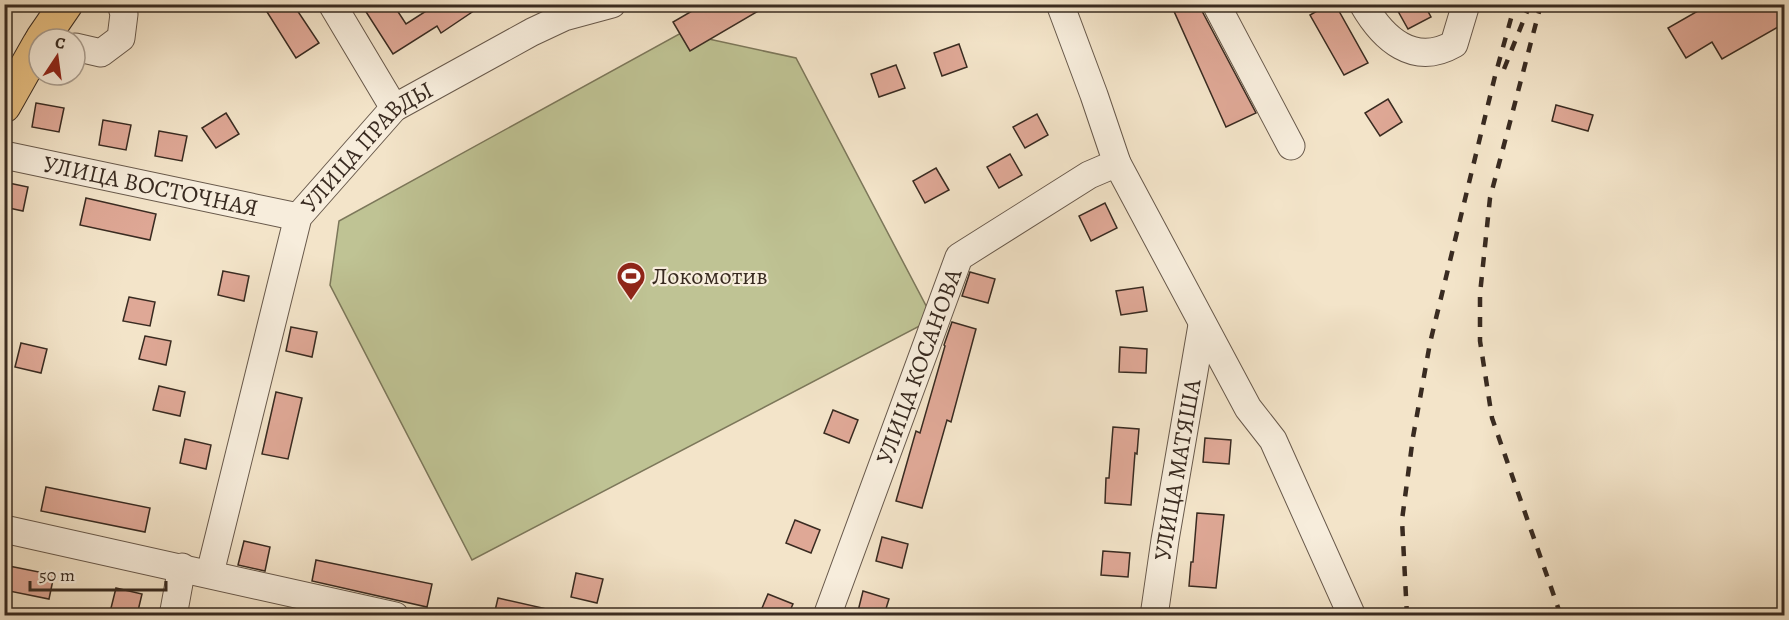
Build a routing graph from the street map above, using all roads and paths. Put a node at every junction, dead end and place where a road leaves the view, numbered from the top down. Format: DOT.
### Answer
graph roads {
  1 [pos="66,4"];
  2 [pos="121,4"];
  3 [pos="332,4"];
  4 [pos="612,4"];
  5 [pos="1060,4"];
  6 [pos="1216,4"];
  7 [pos="1363,4"];
  8 [pos="1466,4"];
  9 [pos="52,27"];
  10 [pos="87,50"];
  11 [pos="27,67"];
  12 [pos="4,106"];
  13 [pos="394,108"];
  14 [pos="1291,146"];
  15 [pos="4,155"];
  16 [pos="1117,163"];
  17 [pos="298,217"];
  18 [pos="1202,325"];
  19 [pos="4,529"];
  20 [pos="182,567"];
  21 [pos="210,573"];
  22 [pos="173,615"];
  23 [pos="395,615"];
  24 [pos="827,615"];
  25 [pos="1154,615"];
  26 [pos="1352,615"];
  1 -- 9 [label="main road"];
  2 -- 10 [label="street"];
  3 -- 13 [label="street"];
  4 -- 13 [label="street, УЛИЦА ПРАВДЫ"];
  5 -- 16 [label="street"];
  6 -- 14 [label="street"];
  7 -- 8 [label="street"];
  11 -- 12 [label="main road"];
  13 -- 17 [label="street, УЛИЦА ПРАВДЫ"];
  15 -- 17 [label="street, УЛИЦА ВОСТОЧНАЯ"];
  16 -- 18 [label="street"];
  16 -- 24 [label="street, УЛИЦА КОСАНОВА"];
  17 -- 21 [label="street, УЛИЦА ПРАВДЫ"];
  18 -- 25 [label="street, УЛИЦА МАТЯША"];
  18 -- 26 [label="street"];
  19 -- 20 [label="street"];
  20 -- 21 [label="street"];
  20 -- 22 [label="street"];
  21 -- 23 [label="street"];
}
